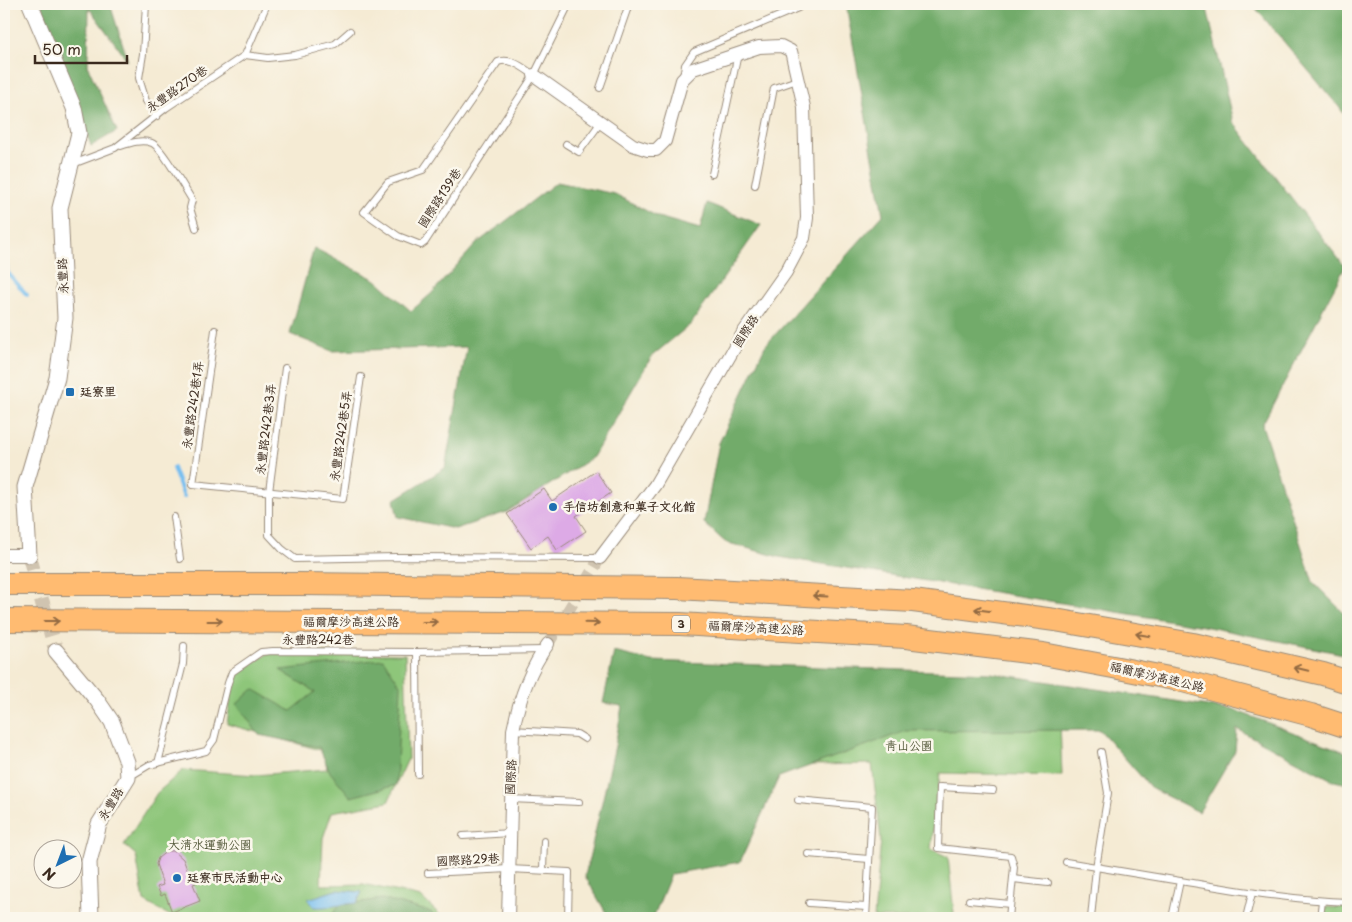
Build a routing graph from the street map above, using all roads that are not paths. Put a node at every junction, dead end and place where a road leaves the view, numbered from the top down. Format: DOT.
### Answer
graph roads {
  1 [pos="30,4"];
  2 [pos="146,4"];
  3 [pos="267,4"];
  4 [pos="569,4"];
  5 [pos="629,4"];
  6 [pos="798,8"];
  7 [pos="350,31"];
  8 [pos="738,54"];
  9 [pos="245,55"];
  10 [pos="534,75"];
  11 [pos="682,80"];
  12 [pos="797,80"];
  13 [pos="600,88"];
  14 [pos="157,116"];
  15 [pos="601,122"];
  16 [pos="566,144"];
  17 [pos="115,148"];
  18 [pos="72,164"];
  19 [pos="712,174"];
  20 [pos="755,186"];
  21 [pos="196,228"];
  22 [pos="216,330"];
  23 [pos="285,368"];
  24 [pos="361,377"];
  25 [pos="269,492"];
  26 [pos="174,517"];
  27 [pos="4,555"];
  28 [pos="29,555"];
  29 [pos="600,558"];
  30 [pos="180,559"];
  31 [pos="4,584"];
  32 [pos="4,620"];
  33 [pos="184,646"];
  34 [pos="546,647"];
  35 [pos="56,651"];
  36 [pos="417,652"];
  37 [pos="1348,682"];
  38 [pos="1348,727"];
  39 [pos="513,730"];
  40 [pos="585,739"];
  41 [pos="1101,752"];
  42 [pos="158,763"];
  43 [pos="418,774"];
  44 [pos="128,778"];
  45 [pos="993,790"];
  46 [pos="510,799"];
  47 [pos="798,800"];
  48 [pos="579,802"];
  49 [pos="510,833"];
  50 [pos="463,836"];
  51 [pos="544,841"];
  52 [pos="808,854"];
  53 [pos="869,859"];
  54 [pos="1066,862"];
  55 [pos="1096,868"];
  56 [pos="509,870"];
  57 [pos="543,870"];
  58 [pos="428,873"];
  59 [pos="1013,879"];
  60 [pos="1180,881"];
  61 [pos="1048,883"];
  62 [pos="1252,893"];
  63 [pos="970,900"];
  64 [pos="1322,901"];
  65 [pos="1348,902"];
  66 [pos="809,903"];
  67 [pos="1010,904"];
  68 [pos="866,908"];
  69 [pos="1053,916"];
  70 [pos="91,918"];
  71 [pos="508,918"];
  72 [pos="568,918"];
  73 [pos="866,918"];
  74 [pos="1009,918"];
  75 [pos="1069,918"];
  76 [pos="1091,918"];
  77 [pos="1172,918"];
  78 [pos="1246,918"];
  79 [pos="1320,918"];
  1 -- 18 [label="street, 永豐路"];
  2 -- 14 [label="lane"];
  3 -- 9 [label="lane"];
  4 -- 10 [label="lane"];
  5 -- 13 [label="lane"];
  6 -- 11 [label="lane"];
  7 -- 9 [label="lane"];
  8 -- 11 [label="street, 國際路"];
  8 -- 12 [label="street, 國際路"];
  8 -- 19 [label="lane"];
  9 -- 14 [label="lane, 永豐路270巷"];
  10 -- 10 [label="lane, 國際路139巷"];
  10 -- 15 [label="street"];
  11 -- 15 [label="street"];
  12 -- 20 [label="lane"];
  12 -- 29 [label="street, 國際路"];
  14 -- 17 [label="lane, 永豐路270巷"];
  15 -- 16 [label="lane"];
  17 -- 18 [label="lane, 永豐路270巷"];
  17 -- 21 [label="lane"];
  18 -- 28 [label="street, 永豐路"];
  22 -- 25 [label="lane, 永豐路242巷1弄"];
  23 -- 25 [label="lane, 永豐路242巷3弄"];
  24 -- 25 [label="lane, 永豐路242巷5弄"];
  25 -- 29 [label="lane"];
  26 -- 30 [label="lane"];
  27 -- 28 [label="street"];
  37 -- 31 [label="highway, one-way"];
  32 -- 38 [label="highway, 福爾摩沙高速公路 / 3, one-way"];
  33 -- 42 [label="lane"];
  34 -- 36 [label="lane, 永豐路242巷"];
  34 -- 39 [label="street, 國際路"];
  35 -- 44 [label="street, 永豐路"];
  36 -- 42 [label="lane, 永豐路242巷"];
  36 -- 43 [label="lane"];
  39 -- 40 [label="lane"];
  39 -- 46 [label="street, 國際路"];
  41 -- 55 [label="lane"];
  42 -- 44 [label="lane, 永豐路242巷"];
  44 -- 70 [label="street, 永豐路"];
  45 -- 59 [label="lane"];
  46 -- 48 [label="lane"];
  46 -- 49 [label="street, 國際路"];
  47 -- 53 [label="lane"];
  49 -- 50 [label="lane"];
  49 -- 56 [label="street, 國際路"];
  51 -- 57 [label="lane"];
  52 -- 53 [label="lane"];
  53 -- 68 [label="lane"];
  54 -- 55 [label="lane"];
  55 -- 60 [label="lane"];
  55 -- 76 [label="lane"];
  56 -- 57 [label="lane, 國際路29巷"];
  56 -- 58 [label="lane, 國際路29巷"];
  56 -- 71 [label="street, 國際路"];
  57 -- 72 [label="lane, 國際路29巷"];
  59 -- 61 [label="lane"];
  59 -- 67 [label="lane"];
  60 -- 62 [label="lane"];
  60 -- 77 [label="lane"];
  62 -- 64 [label="lane"];
  62 -- 78 [label="lane"];
  63 -- 67 [label="lane"];
  64 -- 65 [label="lane"];
  64 -- 79 [label="lane"];
  66 -- 68 [label="lane"];
  67 -- 74 [label="lane"];
  68 -- 73 [label="lane"];
  69 -- 75 [label="lane"];
}
